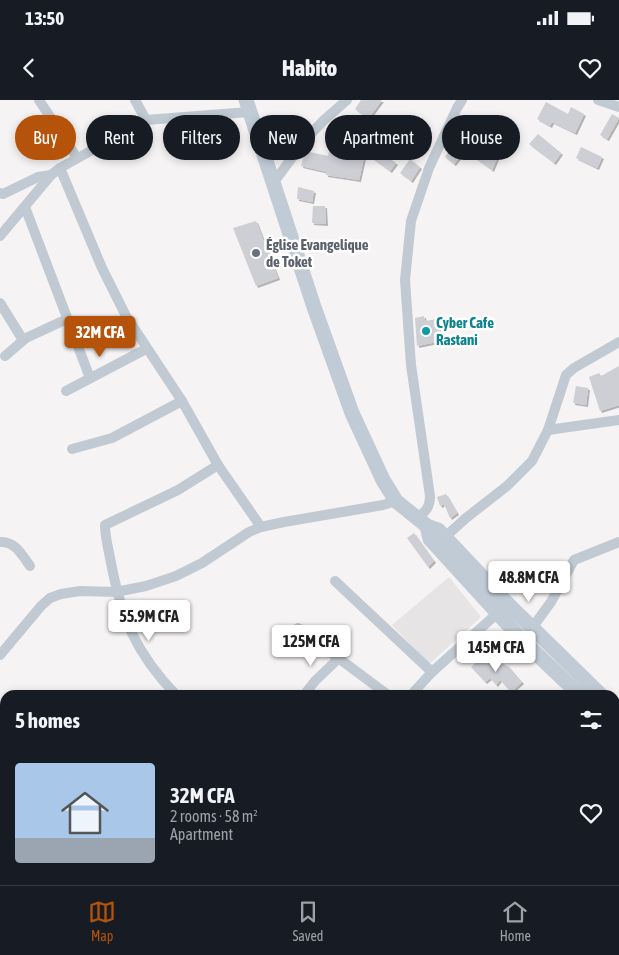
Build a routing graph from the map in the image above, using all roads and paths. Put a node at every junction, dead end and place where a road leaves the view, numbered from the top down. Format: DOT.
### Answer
graph roads {
  1 [pos="39,100"];
  2 [pos="135,100"];
  3 [pos="347,100"];
  4 [pos="462,100"];
  5 [pos="598,100"];
  6 [pos="248,106"];
  7 [pos="619,107"];
  8 [pos="143,115"];
  9 [pos="153,119"];
  10 [pos="86,153"];
  11 [pos="77,158"];
  12 [pos="60,168"];
  13 [pos="51,175"];
  14 [pos="274,182"];
  15 [pos="1,195"];
  16 [pos="25,207"];
  17 [pos="0,236"];
  18 [pos="0,303"];
  19 [pos="67,319"];
  20 [pos="23,340"];
  21 [pos="619,342"];
  22 [pos="146,349"];
  23 [pos="5,356"];
  24 [pos="90,378"];
  25 [pos="66,390"];
  26 [pos="182,401"];
  27 [pos="619,420"];
  28 [pos="548,430"];
  29 [pos="72,449"];
  30 [pos="218,465"];
  31 [pos="396,500"];
  32 [pos="423,522"];
  33 [pos="261,528"];
  34 [pos="445,537"];
  35 [pos="0,542"];
  36 [pos="619,542"];
  37 [pos="30,566"];
  38 [pos="335,582"];
  39 [pos="116,592"];
  40 [pos="502,608"];
  41 [pos="298,628"];
  42 [pos="532,628"];
  43 [pos="0,655"];
  44 [pos="339,658"];
  45 [pos="432,672"];
  46 [pos="171,690"];
  47 [pos="308,690"];
  48 [pos="381,690"];
  49 [pos="416,690"];
  50 [pos="575,690"];
  51 [pos="596,690"];
  1 -- 11 [label="street"];
  2 -- 8 [label="street"];
  3 -- 14 [label="street"];
  4 -- 32 [label="street"];
  5 -- 7 [label="street"];
  6 -- 9 [label="street"];
  6 -- 14 [label="street"];
  10 -- 11 [label="street"];
  11 -- 12 [label="street"];
  12 -- 13 [label="street"];
  12 -- 22 [label="street"];
  13 -- 15 [label="street"];
  13 -- 16 [label="street"];
  14 -- 31 [label="street"];
  16 -- 17 [label="street"];
  16 -- 19 [label="street"];
  18 -- 20 [label="street"];
  19 -- 20 [label="street"];
  19 -- 24 [label="street"];
  20 -- 23 [label="street"];
  21 -- 28 [label="street"];
  22 -- 24 [label="street"];
  22 -- 26 [label="street"];
  24 -- 25 [label="street"];
  26 -- 29 [label="street"];
  26 -- 30 [label="street"];
  27 -- 28 [label="street"];
  28 -- 34 [label="street"];
  30 -- 33 [label="street"];
  30 -- 39 [label="street"];
  31 -- 32 [label="street"];
  31 -- 33 [label="street"];
  32 -- 34 [label="street"];
  32 -- 40 [label="street"];
  33 -- 39 [label="street"];
  34 -- 40 [label="street"];
  35 -- 37 [label="street"];
  36 -- 42 [label="street"];
  38 -- 45 [label="street"];
  39 -- 43 [label="street"];
  39 -- 46 [label="street"];
  40 -- 42 [label="street"];
  40 -- 45 [label="street"];
  40 -- 50 [label="street"];
  41 -- 44 [label="street"];
  42 -- 51 [label="street"];
  44 -- 47 [label="street"];
  44 -- 48 [label="street"];
  45 -- 49 [label="street"];
}
